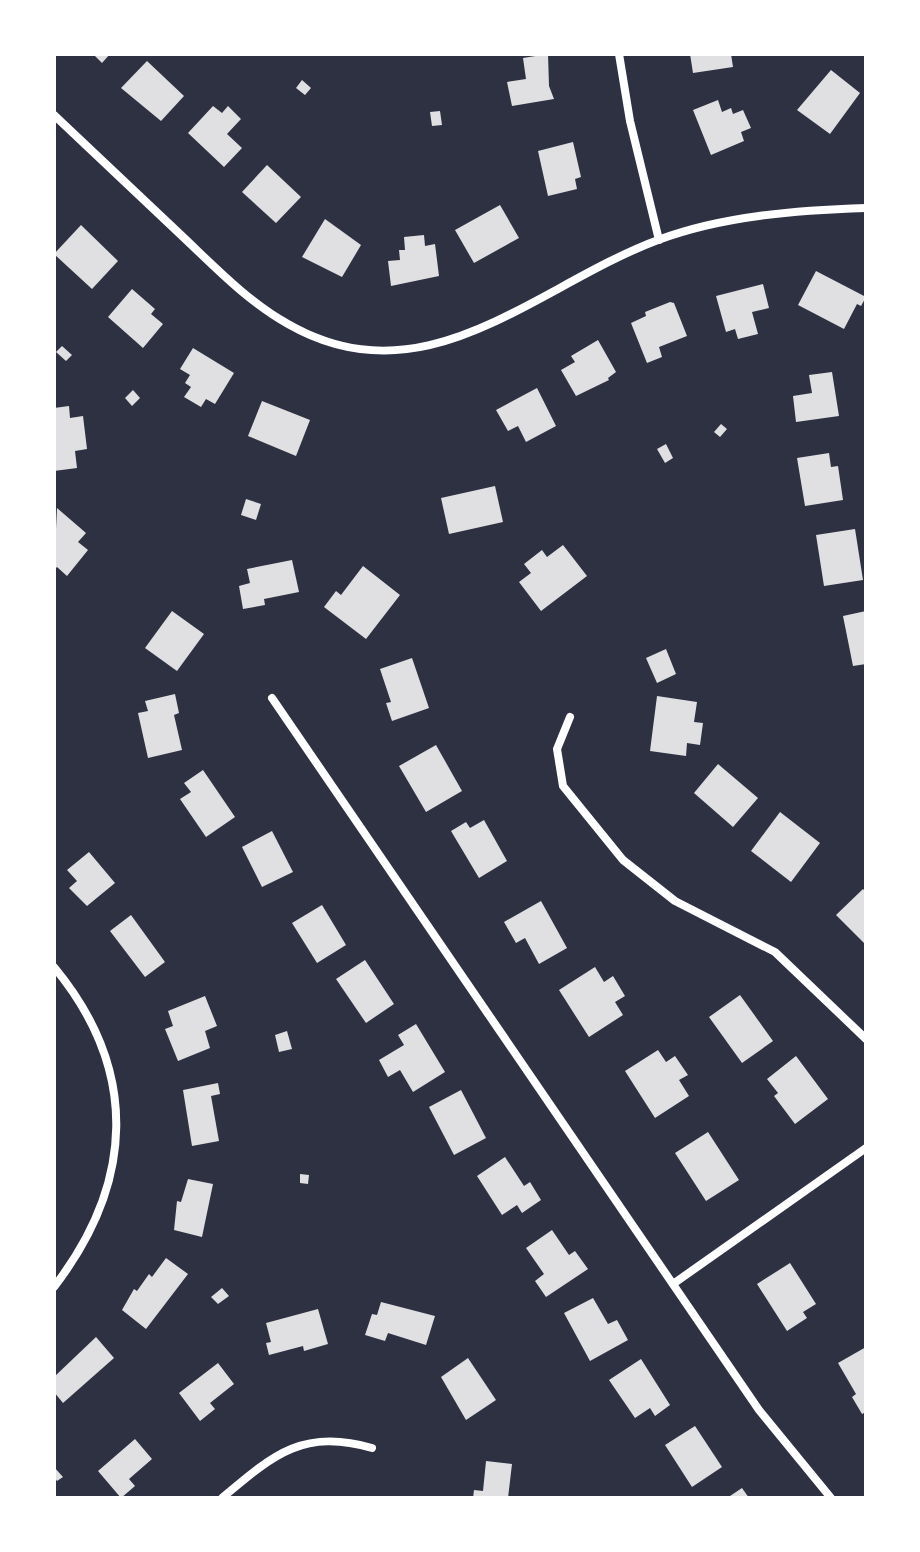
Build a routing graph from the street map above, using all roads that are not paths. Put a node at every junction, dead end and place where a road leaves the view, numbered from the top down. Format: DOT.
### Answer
graph roads {
  1 [pos="619,54"];
  2 [pos="54,115"];
  3 [pos="866,208"];
  4 [pos="659,240"];
  5 [pos="272,698"];
  6 [pos="570,717"];
  7 [pos="54,967"];
  8 [pos="866,1039"];
  9 [pos="866,1148"];
  10 [pos="673,1284"];
  11 [pos="54,1287"];
  12 [pos="372,1448"];
  13 [pos="222,1498"];
  14 [pos="831,1498"];
  1 -- 4 [label="street"];
  2 -- 4 [label="street"];
  3 -- 4 [label="street"];
  5 -- 10 [label="street"];
  6 -- 8 [label="street"];
  7 -- 11 [label="street"];
  9 -- 10 [label="street"];
  10 -- 14 [label="street"];
  12 -- 13 [label="street"];
}
